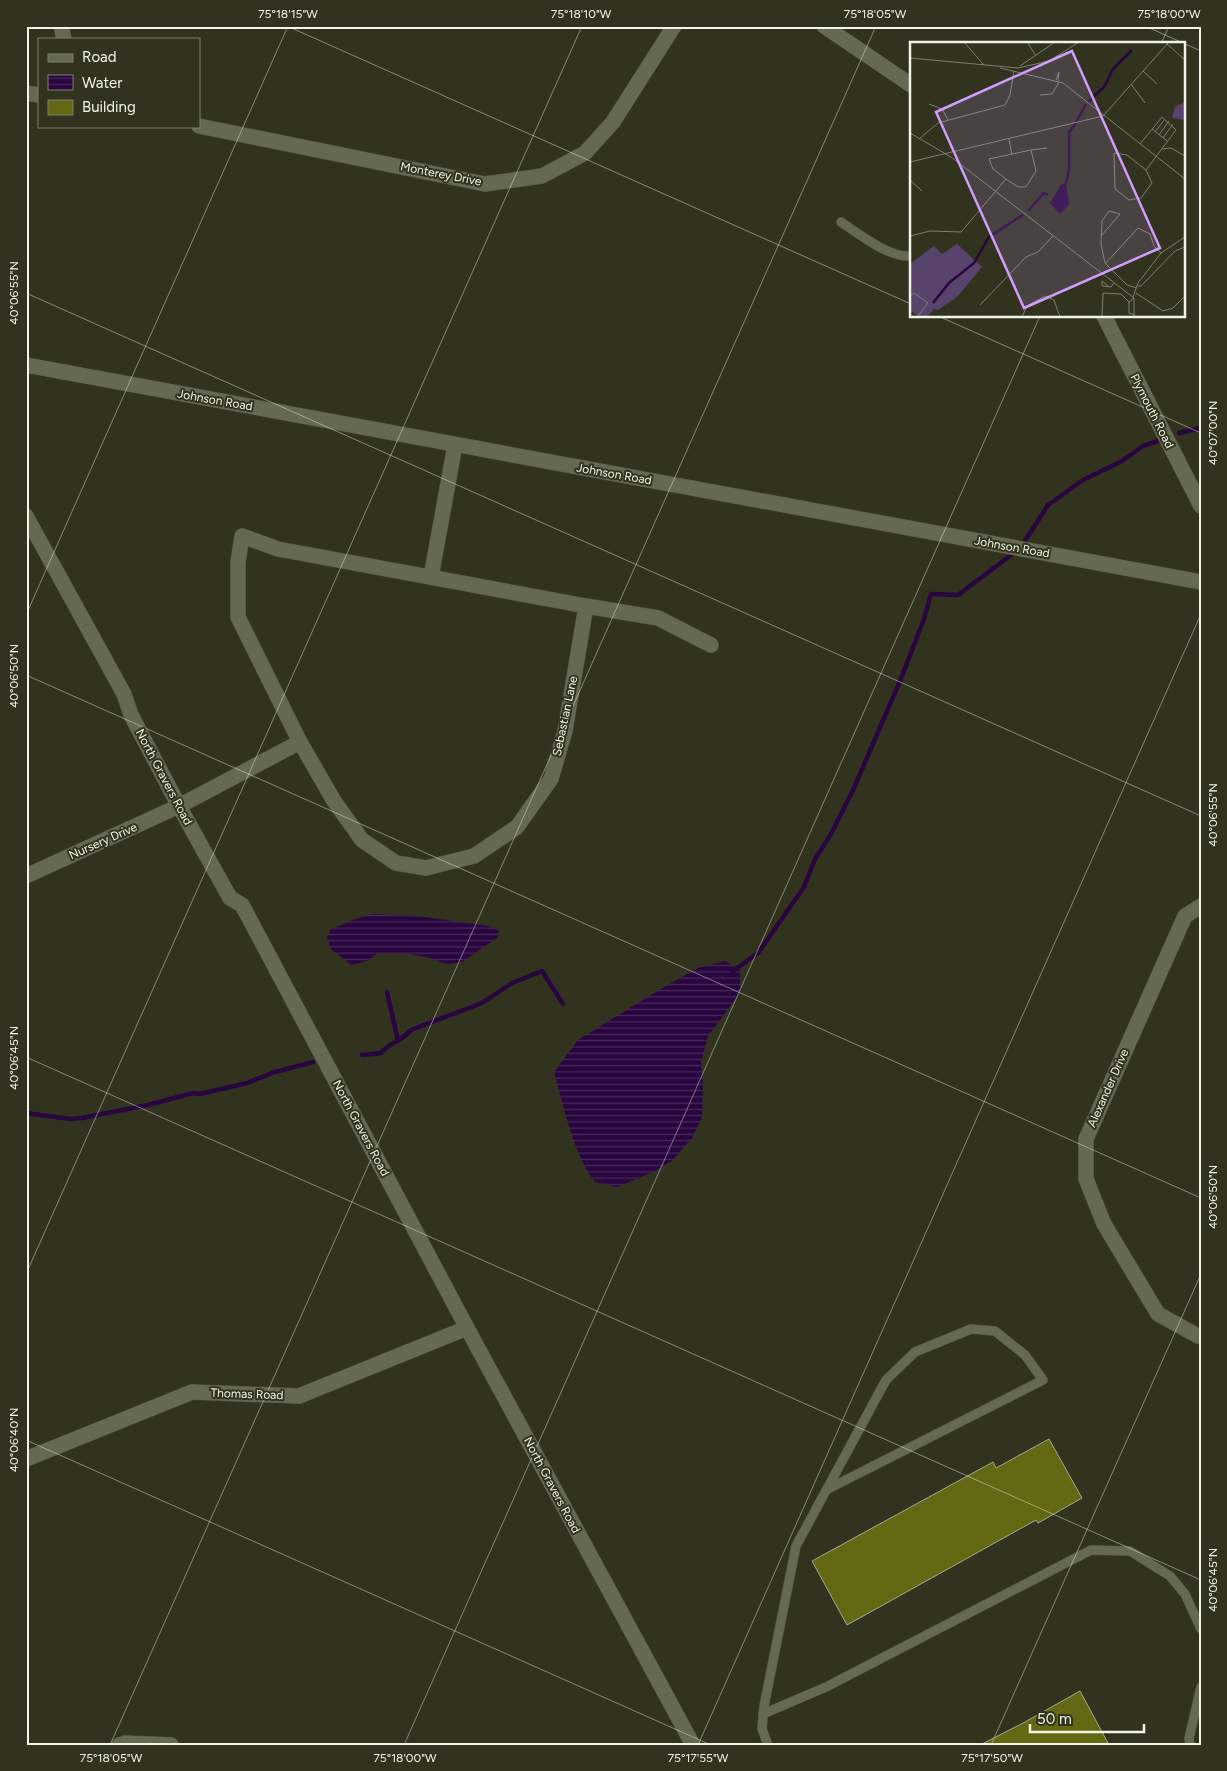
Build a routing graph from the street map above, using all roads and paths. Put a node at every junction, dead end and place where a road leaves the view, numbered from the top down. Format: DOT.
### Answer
graph roads {
  1 [pos="674,26"];
  2 [pos="824,26"];
  3 [pos="910,84"];
  4 [pos="200,126"];
  5 [pos="841,222"];
  6 [pos="910,256"];
  7 [pos="1105,318"];
  8 [pos="26,365"];
  9 [pos="455,445"];
  10 [pos="1201,506"];
  11 [pos="26,516"];
  12 [pos="431,577"];
  13 [pos="1201,582"];
  14 [pos="586,606"];
  15 [pos="711,645"];
  16 [pos="300,742"];
  17 [pos="179,806"];
  18 [pos="26,876"];
  19 [pos="1201,906"];
  20 [pos="467,1328"];
  21 [pos="1201,1336"];
  22 [pos="26,1460"];
  23 [pos="828,1489"];
  24 [pos="1201,1629"];
  25 [pos="1201,1687"];
  26 [pos="763,1714"];
  27 [pos="119,1745"];
  28 [pos="171,1745"];
  29 [pos="693,1745"];
  30 [pos="768,1745"];
  31 [pos="1190,1745"];
  1 -- 4 [label="street, Monterey Drive"];
  2 -- 3 [label="street"];
  5 -- 6 [label="lane"];
  7 -- 10 [label="street, Plymouth Road"];
  8 -- 9 [label="street, Johnson Road"];
  9 -- 12 [label="street"];
  9 -- 13 [label="street, Johnson Road"];
  11 -- 17 [label="street, North Gravers Road"];
  12 -- 14 [label="street, Sebastian Lane"];
  12 -- 16 [label="street, Sebastian Lane"];
  14 -- 15 [label="street, Sebastian Lane"];
  14 -- 16 [label="street, Sebastian Lane"];
  16 -- 17 [label="street"];
  17 -- 18 [label="street, Nursery Drive"];
  17 -- 20 [label="street, North Gravers Road"];
  19 -- 21 [label="street, Alexander Drive"];
  20 -- 22 [label="street, Thomas Road"];
  20 -- 29 [label="street, North Gravers Road"];
  23 -- 23 [label="lane"];
  23 -- 26 [label="lane"];
  24 -- 26 [label="lane"];
  25 -- 31 [label="lane"];
  26 -- 30 [label="lane"];
  27 -- 28 [label="street"];
}
